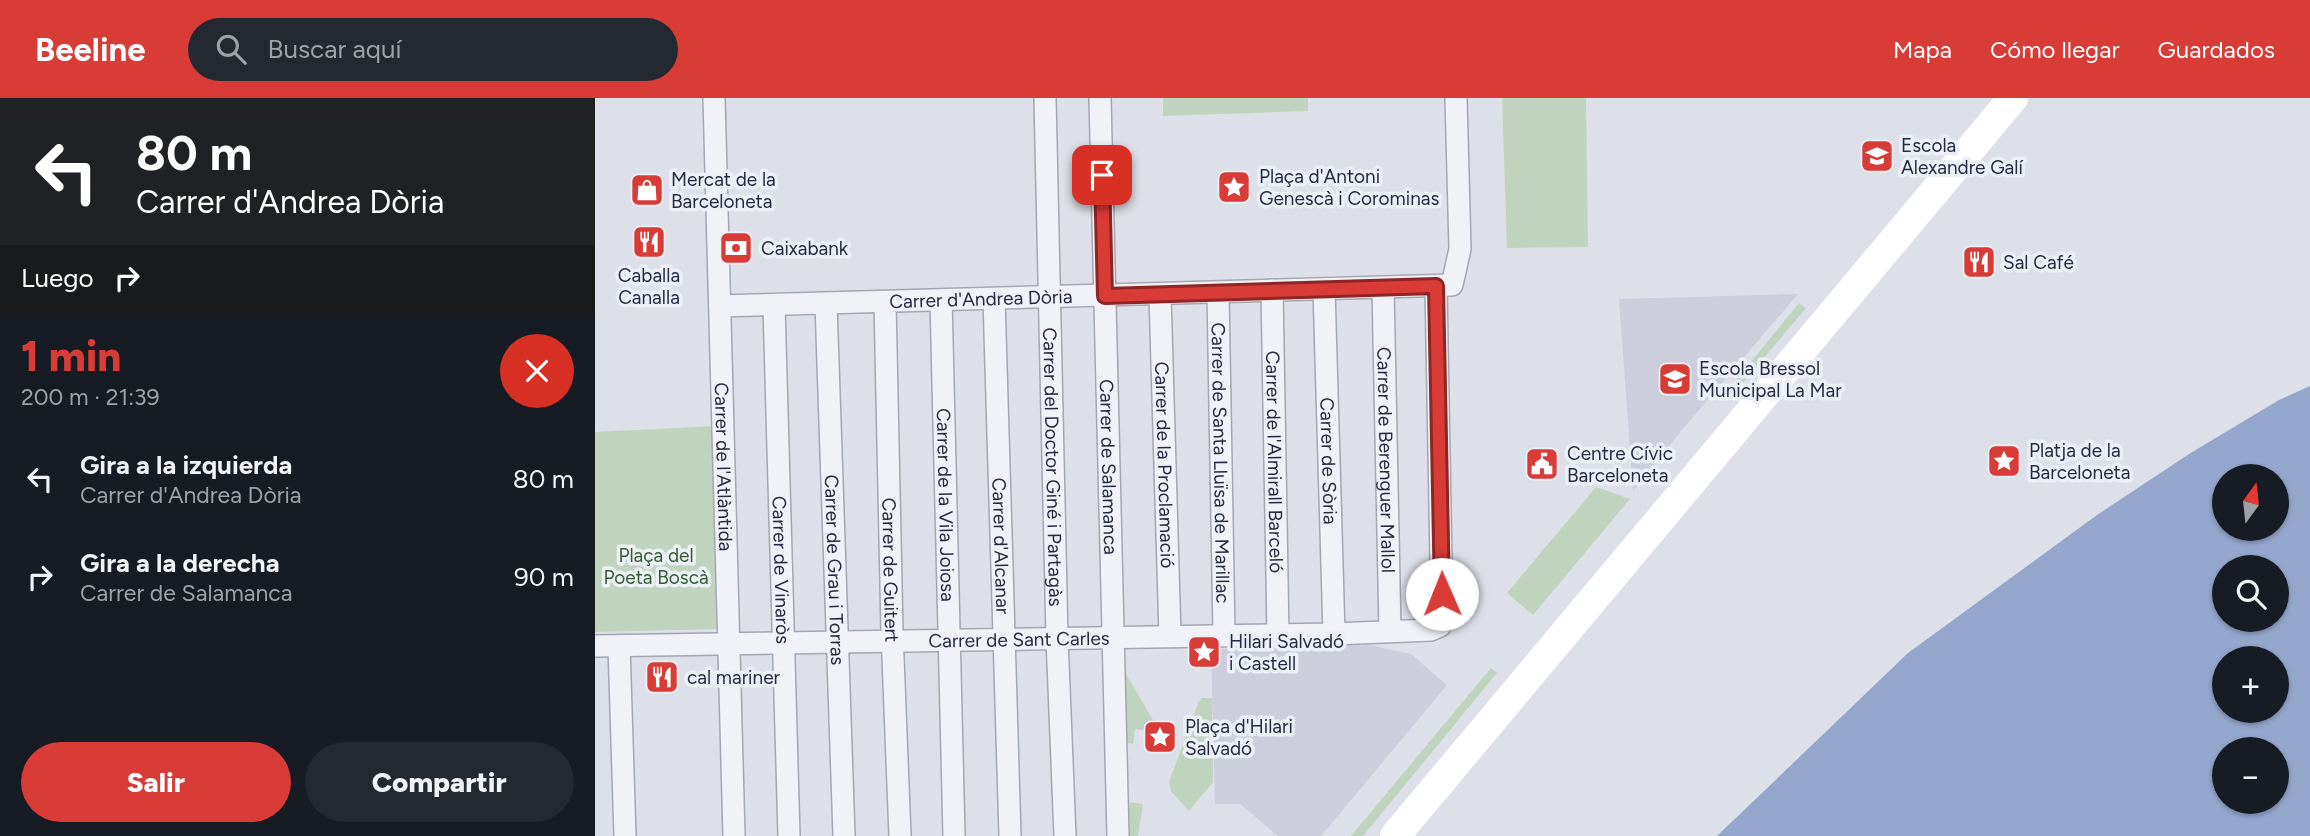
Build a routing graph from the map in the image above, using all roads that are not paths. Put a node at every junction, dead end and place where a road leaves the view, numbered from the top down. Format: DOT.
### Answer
graph roads {
  1 [pos="714,98"];
  2 [pos="1045,98"];
  3 [pos="1100,98"];
  4 [pos="1456,98"];
  5 [pos="2013,98"];
  6 [pos="1444,286"];
  7 [pos="1383,288"];
  8 [pos="1324,289"];
  9 [pos="1272,290"];
  10 [pos="1218,293"];
  11 [pos="1160,295"];
  12 [pos="1105,296"];
  13 [pos="1049,297"];
  14 [pos="994,299"];
  15 [pos="941,300"];
  16 [pos="885,302"];
  17 [pos="826,304"];
  18 [pos="720,306"];
  19 [pos="774,306"];
  20 [pos="1390,631"];
  21 [pos="1224,634"];
  22 [pos="1334,634"];
  23 [pos="1278,635"];
  24 [pos="1170,636"];
  25 [pos="1057,638"];
  26 [pos="1114,638"];
  27 [pos="948,639"];
  28 [pos="1003,639"];
  29 [pos="893,640"];
  30 [pos="783,642"];
  31 [pos="729,643"];
  32 [pos="838,643"];
  33 [pos="595,646"];
  34 [pos="619,646"];
  35 [pos="625,836"];
  36 [pos="734,836"];
  37 [pos="789,836"];
  38 [pos="844,836"];
  39 [pos="900,836"];
  40 [pos="954,836"];
  41 [pos="1010,836"];
  42 [pos="1065,836"];
  43 [pos="1118,836"];
  44 [pos="1395,836"];
  1 -- 18 [label="street, Carrer de l'Atlàntida"];
  2 -- 13 [label="street, Carrer del Doctor Giné i Partagàs"];
  3 -- 12 [label="street, Carrer de Salamanca"];
  4 -- 6 [label="street"];
  5 -- 44 [label="street"];
  6 -- 7 [label="street, Carrer d'Andrea Dòria"];
  6 -- 20 [label="street, Carrer de Sant Carles"];
  7 -- 8 [label="street, Carrer d'Andrea Dòria"];
  7 -- 20 [label="street, Carrer de Berenguer Mallol"];
  8 -- 9 [label="street, Carrer d'Andrea Dòria"];
  8 -- 22 [label="street, Carrer de Sòria"];
  9 -- 10 [label="street, Carrer d'Andrea Dòria"];
  9 -- 23 [label="street, Carrer de l'Almirall Barceló"];
  10 -- 11 [label="street, Carrer d'Andrea Dòria"];
  10 -- 21 [label="street, Carrer de Santa Lluïsa de Marillac"];
  11 -- 12 [label="street, Carrer d'Andrea Dòria"];
  11 -- 24 [label="street, Carrer de la Proclamació"];
  12 -- 13 [label="street, Carrer d'Andrea Dòria"];
  12 -- 26 [label="street, Carrer de Salamanca"];
  13 -- 14 [label="street, Carrer d'Andrea Dòria"];
  13 -- 25 [label="street, Carrer del Doctor Giné i Partagàs"];
  14 -- 15 [label="street, Carrer d'Andrea Dòria"];
  14 -- 28 [label="street, Carrer d'Alcanar"];
  15 -- 16 [label="street, Carrer d'Andrea Dòria"];
  15 -- 27 [label="street, Carrer de la Vila Joiosa"];
  16 -- 17 [label="street, Carrer d'Andrea Dòria"];
  16 -- 29 [label="street, Carrer de Guitert"];
  17 -- 19 [label="street, Carrer d'Andrea Dòria"];
  17 -- 32 [label="street, Carrer de Grau i Torras"];
  18 -- 19 [label="street, Carrer d'Andrea Dòria"];
  18 -- 31 [label="street, Carrer de l'Atlàntida"];
  19 -- 30 [label="street, Carrer de Vinaròs"];
  20 -- 22 [label="street, Carrer de Sant Carles"];
  21 -- 23 [label="street, Carrer de Sant Carles"];
  21 -- 24 [label="street, Carrer de Sant Carles"];
  22 -- 23 [label="street, Carrer de Sant Carles"];
  24 -- 26 [label="street, Carrer de Sant Carles"];
  25 -- 26 [label="street, Carrer de Sant Carles"];
  25 -- 28 [label="street, Carrer de Sant Carles"];
  25 -- 42 [label="street, Carrer del Doctor Giné i Partagàs"];
  26 -- 43 [label="street, Carrer de Salamanca"];
  27 -- 28 [label="street, Carrer de Sant Carles"];
  27 -- 29 [label="street, Carrer de Sant Carles"];
  27 -- 40 [label="street, Carrer de la Vila Joiosa"];
  28 -- 41 [label="street, Carrer d'Alcanar"];
  29 -- 32 [label="street, Carrer de Sant Carles"];
  29 -- 39 [label="street, Carrer de Guitert"];
  30 -- 31 [label="street, Carrer de Sant Carles"];
  30 -- 32 [label="street, Carrer de Sant Carles"];
  30 -- 37 [label="street, Carrer de Vinaròs"];
  31 -- 34 [label="street, Carrer de Sant Carles"];
  31 -- 36 [label="street, Carrer de l'Atlàntida"];
  32 -- 38 [label="street, Carrer de Grau i Torras"];
  33 -- 34 [label="street, Carrer de Sant Carles"];
  34 -- 35 [label="street"];
}
